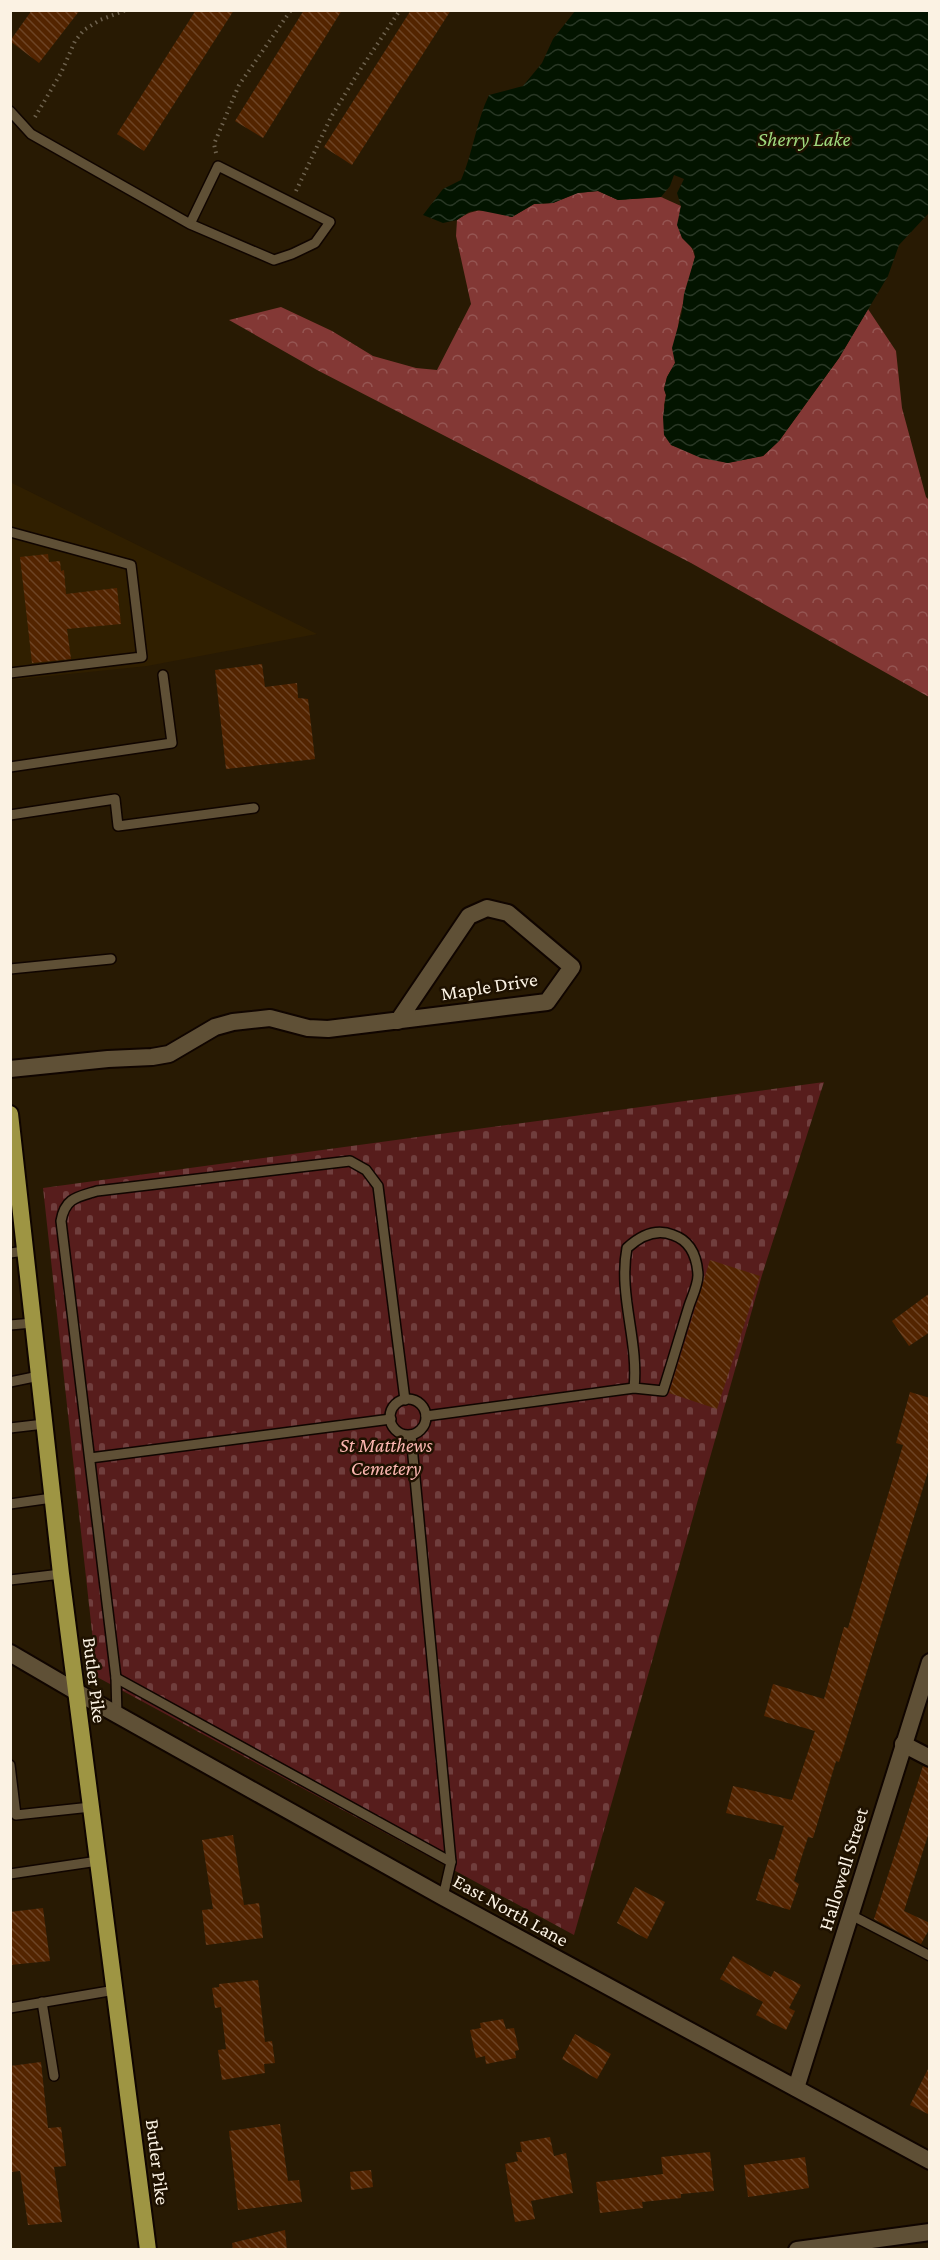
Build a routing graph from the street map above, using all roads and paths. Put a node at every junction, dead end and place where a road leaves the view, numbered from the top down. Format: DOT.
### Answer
graph roads {
  1 [pos="126,10"];
  2 [pos="291,10"];
  3 [pos="400,10"];
  4 [pos="10,111"];
  5 [pos="26,129"];
  6 [pos="218,166"];
  7 [pos="290,202"];
  8 [pos="190,224"];
  9 [pos="10,532"];
  10 [pos="10,673"];
  11 [pos="163,675"];
  12 [pos="10,767"];
  13 [pos="254,808"];
  14 [pos="10,815"];
  15 [pos="111,958"];
  16 [pos="10,969"];
  17 [pos="398,1021"];
  18 [pos="10,1069"];
  19 [pos="10,1114"];
  20 [pos="18,1252"];
  21 [pos="33,1323"];
  22 [pos="10,1325"];
  23 [pos="39,1377"];
  24 [pos="10,1382"];
  25 [pos="634,1388"];
  26 [pos="405,1400"];
  27 [pos="426,1416"];
  28 [pos="391,1419"];
  29 [pos="44,1424"];
  30 [pos="10,1428"];
  31 [pos="411,1435"];
  32 [pos="90,1458"];
  33 [pos="52,1498"];
  34 [pos="10,1504"];
  35 [pos="61,1574"];
  36 [pos="10,1580"];
  37 [pos="10,1653"];
  38 [pos="930,1662"];
  39 [pos="116,1678"];
  40 [pos="75,1691"];
  41 [pos="117,1716"];
  42 [pos="903,1744"];
  43 [pos="930,1758"];
  44 [pos="10,1765"];
  45 [pos="91,1807"];
  46 [pos="98,1861"];
  47 [pos="450,1862"];
  48 [pos="10,1874"];
  49 [pos="443,1897"];
  50 [pos="851,1915"];
  51 [pos="930,1956"];
  52 [pos="115,1990"];
  53 [pos="42,2002"];
  54 [pos="10,2008"];
  55 [pos="54,2076"];
  56 [pos="796,2088"];
  57 [pos="930,2161"];
  58 [pos="930,2232"];
  59 [pos="148,2250"];
  60 [pos="797,2250"];
  1 -- 5 [label="path"];
  2 -- 6 [label="path"];
  3 -- 7 [label="path"];
  4 -- 5 [label="lane"];
  5 -- 8 [label="lane"];
  6 -- 7 [label="lane"];
  6 -- 8 [label="lane"];
  7 -- 8 [label="lane"];
  9 -- 10 [label="lane"];
  11 -- 12 [label="lane"];
  13 -- 14 [label="lane"];
  15 -- 16 [label="lane"];
  17 -- 17 [label="street, Maple Drive"];
  17 -- 18 [label="street, Maple Drive"];
  19 -- 20 [label="main road, Butler Pike"];
  20 -- 21 [label="main road, Butler Pike"];
  21 -- 22 [label="lane"];
  21 -- 23 [label="main road, Butler Pike"];
  23 -- 24 [label="lane"];
  23 -- 29 [label="main road, Butler Pike"];
  25 -- 25 [label="lane"];
  25 -- 27 [label="lane"];
  26 -- 27 [label="lane"];
  26 -- 28 [label="lane"];
  26 -- 32 [label="lane"];
  27 -- 31 [label="lane"];
  28 -- 31 [label="lane"];
  28 -- 32 [label="lane"];
  29 -- 30 [label="lane"];
  29 -- 33 [label="main road, Butler Pike"];
  31 -- 47 [label="lane"];
  32 -- 39 [label="lane"];
  33 -- 34 [label="lane"];
  33 -- 35 [label="main road, Butler Pike"];
  35 -- 36 [label="lane"];
  35 -- 40 [label="main road, Butler Pike"];
  37 -- 40 [label="street, East North Lane"];
  38 -- 42 [label="street, Hallowell Street"];
  39 -- 41 [label="lane"];
  39 -- 47 [label="lane"];
  40 -- 41 [label="street, East North Lane"];
  40 -- 45 [label="main road, Butler Pike"];
  41 -- 49 [label="street, East North Lane"];
  42 -- 43 [label="street"];
  42 -- 50 [label="street, Hallowell Street"];
  44 -- 45 [label="lane"];
  45 -- 46 [label="main road, Butler Pike"];
  46 -- 48 [label="lane"];
  46 -- 52 [label="main road, Butler Pike"];
  47 -- 49 [label="lane"];
  49 -- 56 [label="street, East North Lane"];
  50 -- 51 [label="lane"];
  50 -- 56 [label="street, Hallowell Street"];
  52 -- 53 [label="lane"];
  52 -- 59 [label="main road, Butler Pike"];
  53 -- 54 [label="lane"];
  53 -- 55 [label="lane"];
  56 -- 57 [label="street, East North Lane"];
  58 -- 60 [label="street"];
}
